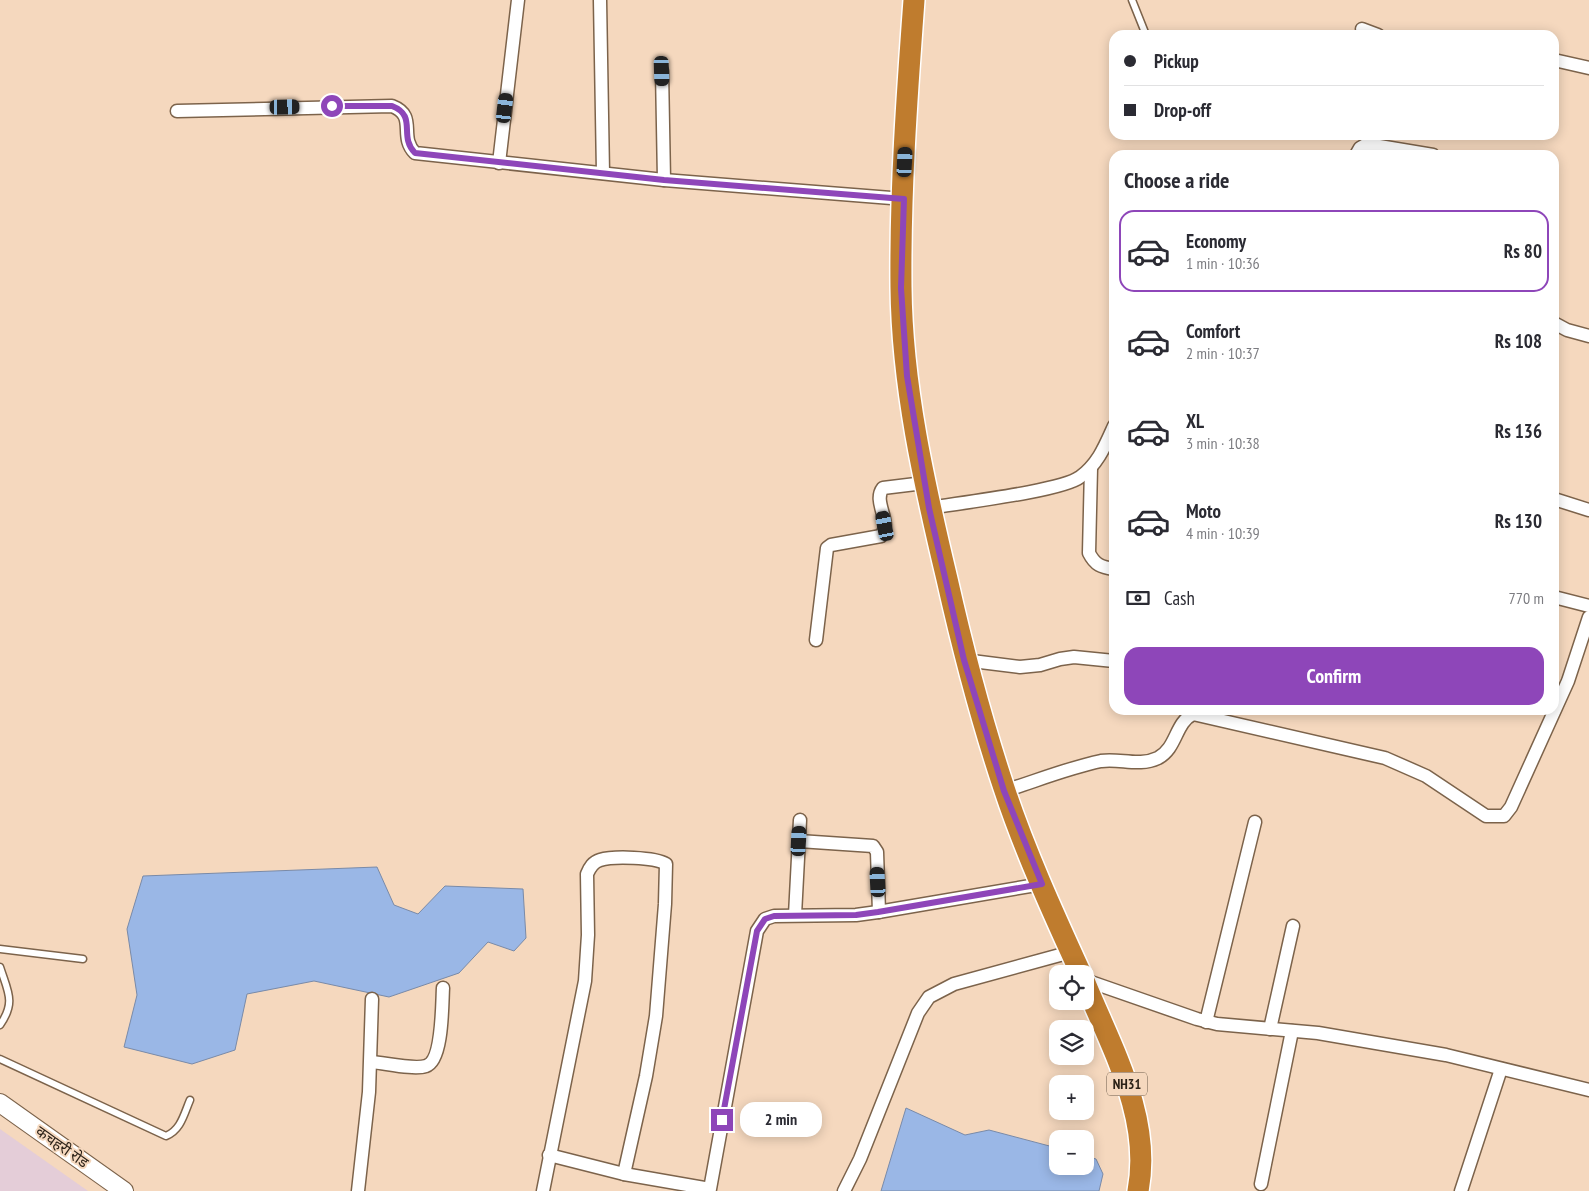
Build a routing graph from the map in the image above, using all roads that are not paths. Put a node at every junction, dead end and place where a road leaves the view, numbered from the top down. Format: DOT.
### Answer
graph roads {
  1 [pos="518,0"];
  2 [pos="600,0"];
  3 [pos="914,0"];
  4 [pos="1132,0"];
  5 [pos="1144,30"];
  6 [pos="1559,61"];
  7 [pos="1589,68"];
  8 [pos="662,71"];
  9 [pos="177,111"];
  10 [pos="1359,150"];
  11 [pos="1402,150"];
  12 [pos="499,163"];
  13 [pos="603,174"];
  14 [pos="664,180"];
  15 [pos="904,199"];
  16 [pos="1559,326"];
  17 [pos="1589,336"];
  18 [pos="1109,436"];
  19 [pos="1091,468"];
  20 [pos="924,483"];
  21 [pos="1559,501"];
  22 [pos="929,508"];
  23 [pos="1589,510"];
  24 [pos="1109,568"];
  25 [pos="1559,598"];
  26 [pos="1589,606"];
  27 [pos="1589,617"];
  28 [pos="816,640"];
  29 [pos="964,660"];
  30 [pos="1109,660"];
  31 [pos="1559,693"];
  32 [pos="1192,715"];
  33 [pos="1197,715"];
  34 [pos="1550,715"];
  35 [pos="1004,791"];
  36 [pos="800,820"];
  37 [pos="1255,822"];
  38 [pos="799,841"];
  39 [pos="1042,884"];
  40 [pos="879,912"];
  41 [pos="795,916"];
  42 [pos="1293,926"];
  43 [pos="0,949"];
  44 [pos="1071,952"];
  45 [pos="82,959"];
  46 [pos="1077,965"];
  47 [pos="0,967"];
  48 [pos="1094,985"];
  49 [pos="443,988"];
  50 [pos="372,999"];
  51 [pos="1094,1004"];
  52 [pos="1206,1022"];
  53 [pos="0,1025"];
  54 [pos="1270,1029"];
  55 [pos="1292,1031"];
  56 [pos="0,1059"];
  57 [pos="372,1062"];
  58 [pos="1501,1069"];
  59 [pos="1589,1090"];
  60 [pos="190,1100"];
  61 [pos="0,1103"];
  62 [pos="549,1155"];
  63 [pos="624,1174"];
  64 [pos="1261,1184"];
  65 [pos="711,1190"];
  66 [pos="124,1191"];
  67 [pos="358,1191"];
  68 [pos="543,1191"];
  69 [pos="844,1191"];
  70 [pos="1138,1191"];
  71 [pos="1461,1191"];
  1 -- 12 [label="street"];
  2 -- 13 [label="street"];
  3 -- 15 [label="highway"];
  4 -- 5 [label="lane"];
  6 -- 7 [label="street"];
  8 -- 14 [label="street"];
  9 -- 12 [label="street"];
  10 -- 11 [label="street"];
  12 -- 13 [label="street"];
  13 -- 14 [label="street"];
  14 -- 15 [label="street"];
  15 -- 20 [label="highway"];
  16 -- 17 [label="street"];
  18 -- 19 [label="street"];
  19 -- 22 [label="street"];
  19 -- 24 [label="street"];
  20 -- 22 [label="highway"];
  20 -- 28 [label="street"];
  21 -- 23 [label="street"];
  22 -- 29 [label="highway"];
  25 -- 26 [label="street"];
  27 -- 31 [label="street"];
  29 -- 30 [label="street"];
  29 -- 35 [label="highway"];
  32 -- 35 [label="street"];
  33 -- 34 [label="street"];
  35 -- 39 [label="highway"];
  36 -- 38 [label="street"];
  37 -- 52 [label="street"];
  38 -- 40 [label="street"];
  38 -- 41 [label="street"];
  39 -- 40 [label="street"];
  39 -- 44 [label="highway"];
  40 -- 41 [label="street"];
  41 -- 65 [label="street"];
  42 -- 54 [label="street"];
  43 -- 45 [label="lane"];
  44 -- 46 [label="highway"];
  44 -- 69 [label="street"];
  47 -- 53 [label="lane"];
  48 -- 52 [label="street"];
  49 -- 57 [label="street"];
  50 -- 57 [label="street"];
  51 -- 70 [label="highway, NH31"];
  52 -- 54 [label="street"];
  54 -- 55 [label="street"];
  55 -- 58 [label="street"];
  55 -- 64 [label="street"];
  56 -- 60 [label="lane"];
  57 -- 67 [label="street"];
  58 -- 59 [label="street"];
  58 -- 71 [label="street"];
  61 -- 66 [label="main road, कचहरी रोड"];
  62 -- 63 [label="street"];
  62 -- 63 [label="street"];
  62 -- 68 [label="street"];
  63 -- 65 [label="street"];
}
